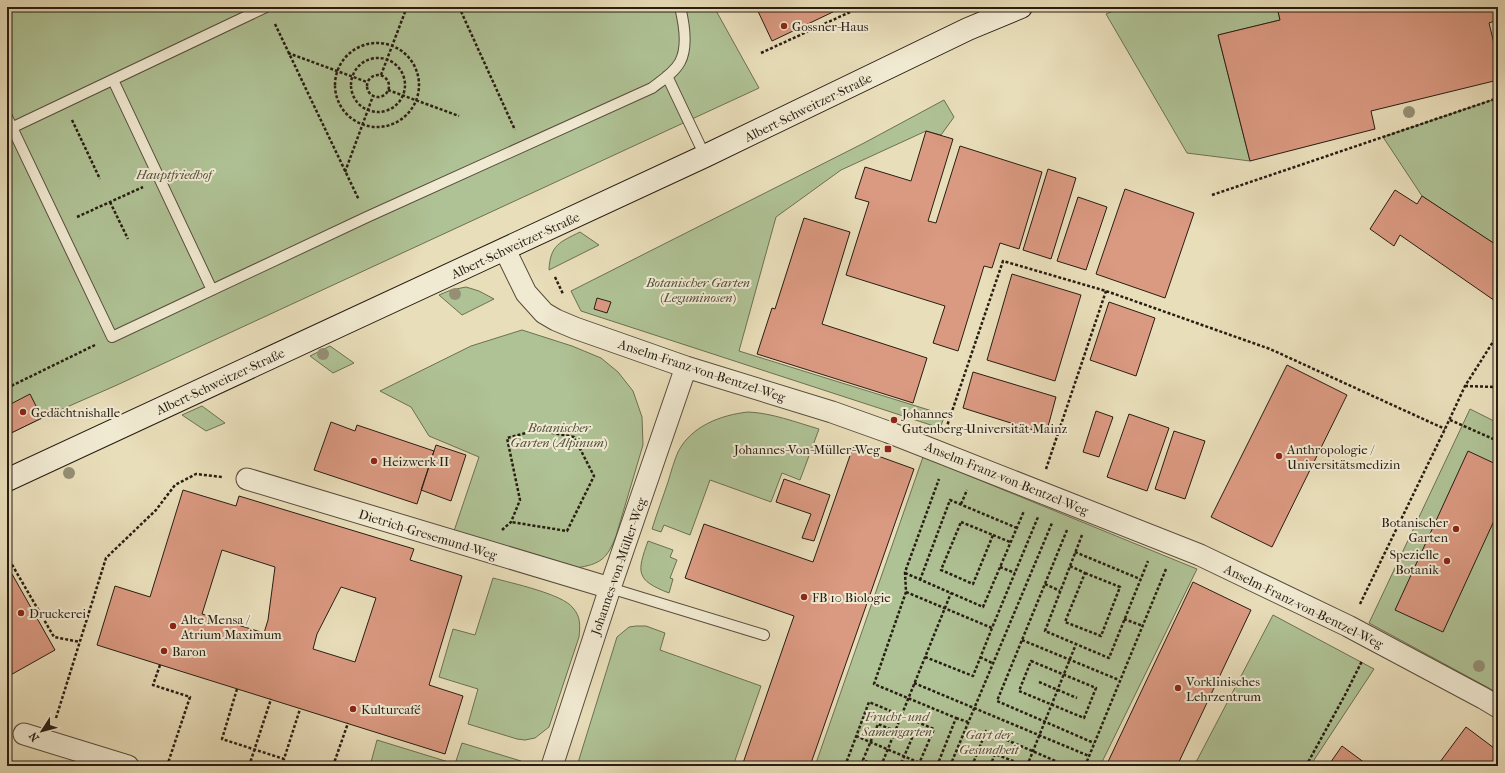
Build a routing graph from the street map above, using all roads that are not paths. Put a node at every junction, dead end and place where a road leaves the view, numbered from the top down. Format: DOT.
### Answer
graph roads {
  1 [pos="266,7"];
  2 [pos="680,7"];
  3 [pos="1021,7"];
  4 [pos="667,76"];
  5 [pos="113,80"];
  6 [pos="7,117"];
  7 [pos="10,129"];
  8 [pos="705,156"];
  9 [pos="505,250"];
  10 [pos="212,290"];
  11 [pos="686,367"];
  12 [pos="247,479"];
  13 [pos="7,480"];
  14 [pos="610,588"];
  15 [pos="764,635"];
  16 [pos="1498,707"];
  17 [pos="24,734"];
  18 [pos="128,766"];
  19 [pos="552,766"];
  1 -- 5 [label="lane"];
  2 -- 4 [label="lane"];
  3 -- 8 [label="street, Albert-Schweitzer-Straße"];
  4 -- 8 [label="lane"];
  4 -- 10 [label="lane"];
  5 -- 7 [label="lane"];
  5 -- 10 [label="lane"];
  6 -- 7 [label="lane"];
  7 -- 10 [label="lane"];
  8 -- 9 [label="street, Albert-Schweitzer-Straße"];
  9 -- 11 [label="street, Anselm-Franz-von-Bentzel-Weg"];
  9 -- 13 [label="street, Albert-Schweitzer-Straße"];
  11 -- 14 [label="street, Johannes-von-Müller-Weg"];
  11 -- 16 [label="street, Anselm-Franz-von-Bentzel-Weg"];
  12 -- 14 [label="street, Dietrich-Gresemund-Weg"];
  14 -- 15 [label="lane"];
  14 -- 19 [label="street, Johannes-von-Müller-Weg"];
  17 -- 18 [label="street"];
}
